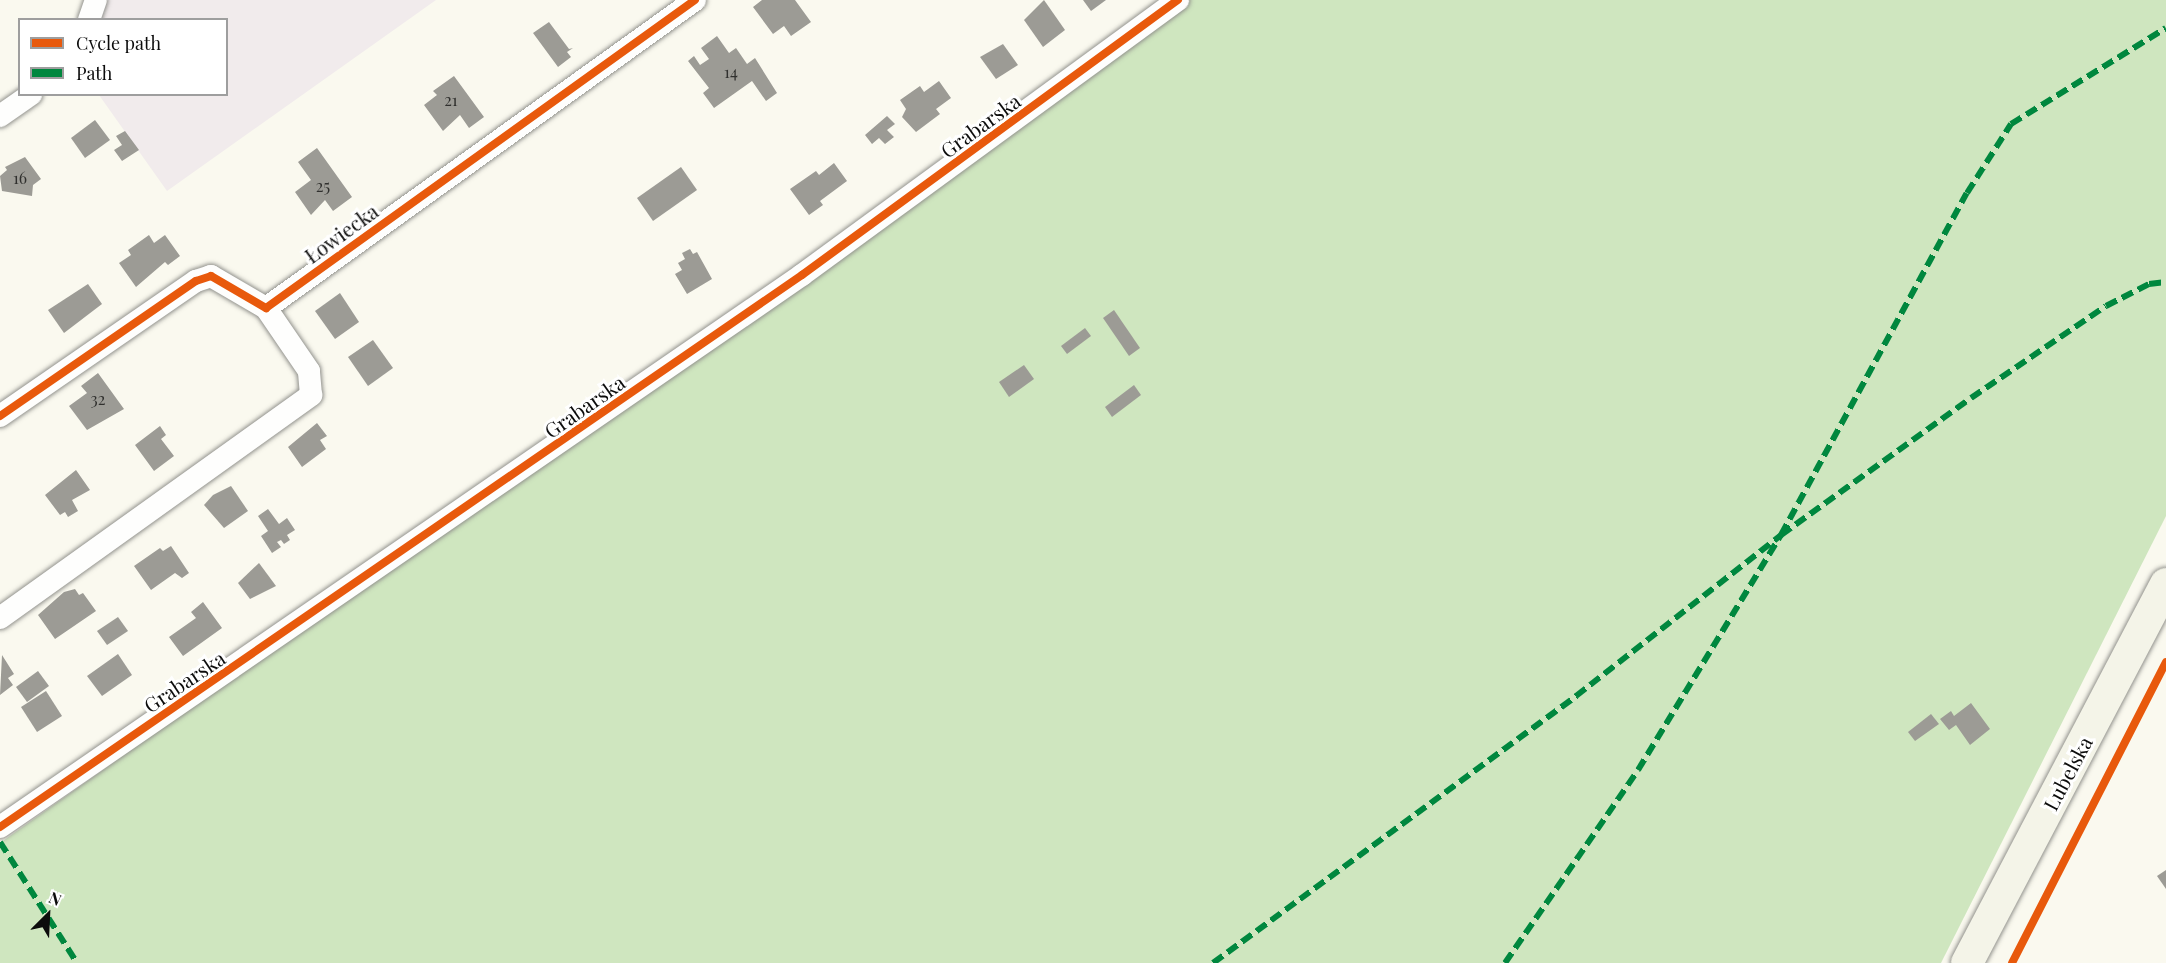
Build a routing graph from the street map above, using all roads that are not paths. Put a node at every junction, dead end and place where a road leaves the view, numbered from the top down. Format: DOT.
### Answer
graph roads {
  1 [pos="96,0"];
  2 [pos="695,0"];
  3 [pos="1178,0"];
  4 [pos="90,18"];
  5 [pos="27,96"];
  6 [pos="0,116"];
  7 [pos="266,308"];
  8 [pos="0,416"];
  9 [pos="2166,584"];
  10 [pos="0,618"];
  11 [pos="0,827"];
  12 [pos="1967,963"];
  1 -- 4 [label="street"];
  2 -- 7 [label="street, Łowiecka"];
  3 -- 11 [label="street, Grabarska"];
  5 -- 6 [label="street"];
  7 -- 8 [label="street"];
  7 -- 10 [label="street"];
  9 -- 12 [label="main road, Lubelska"];
}
